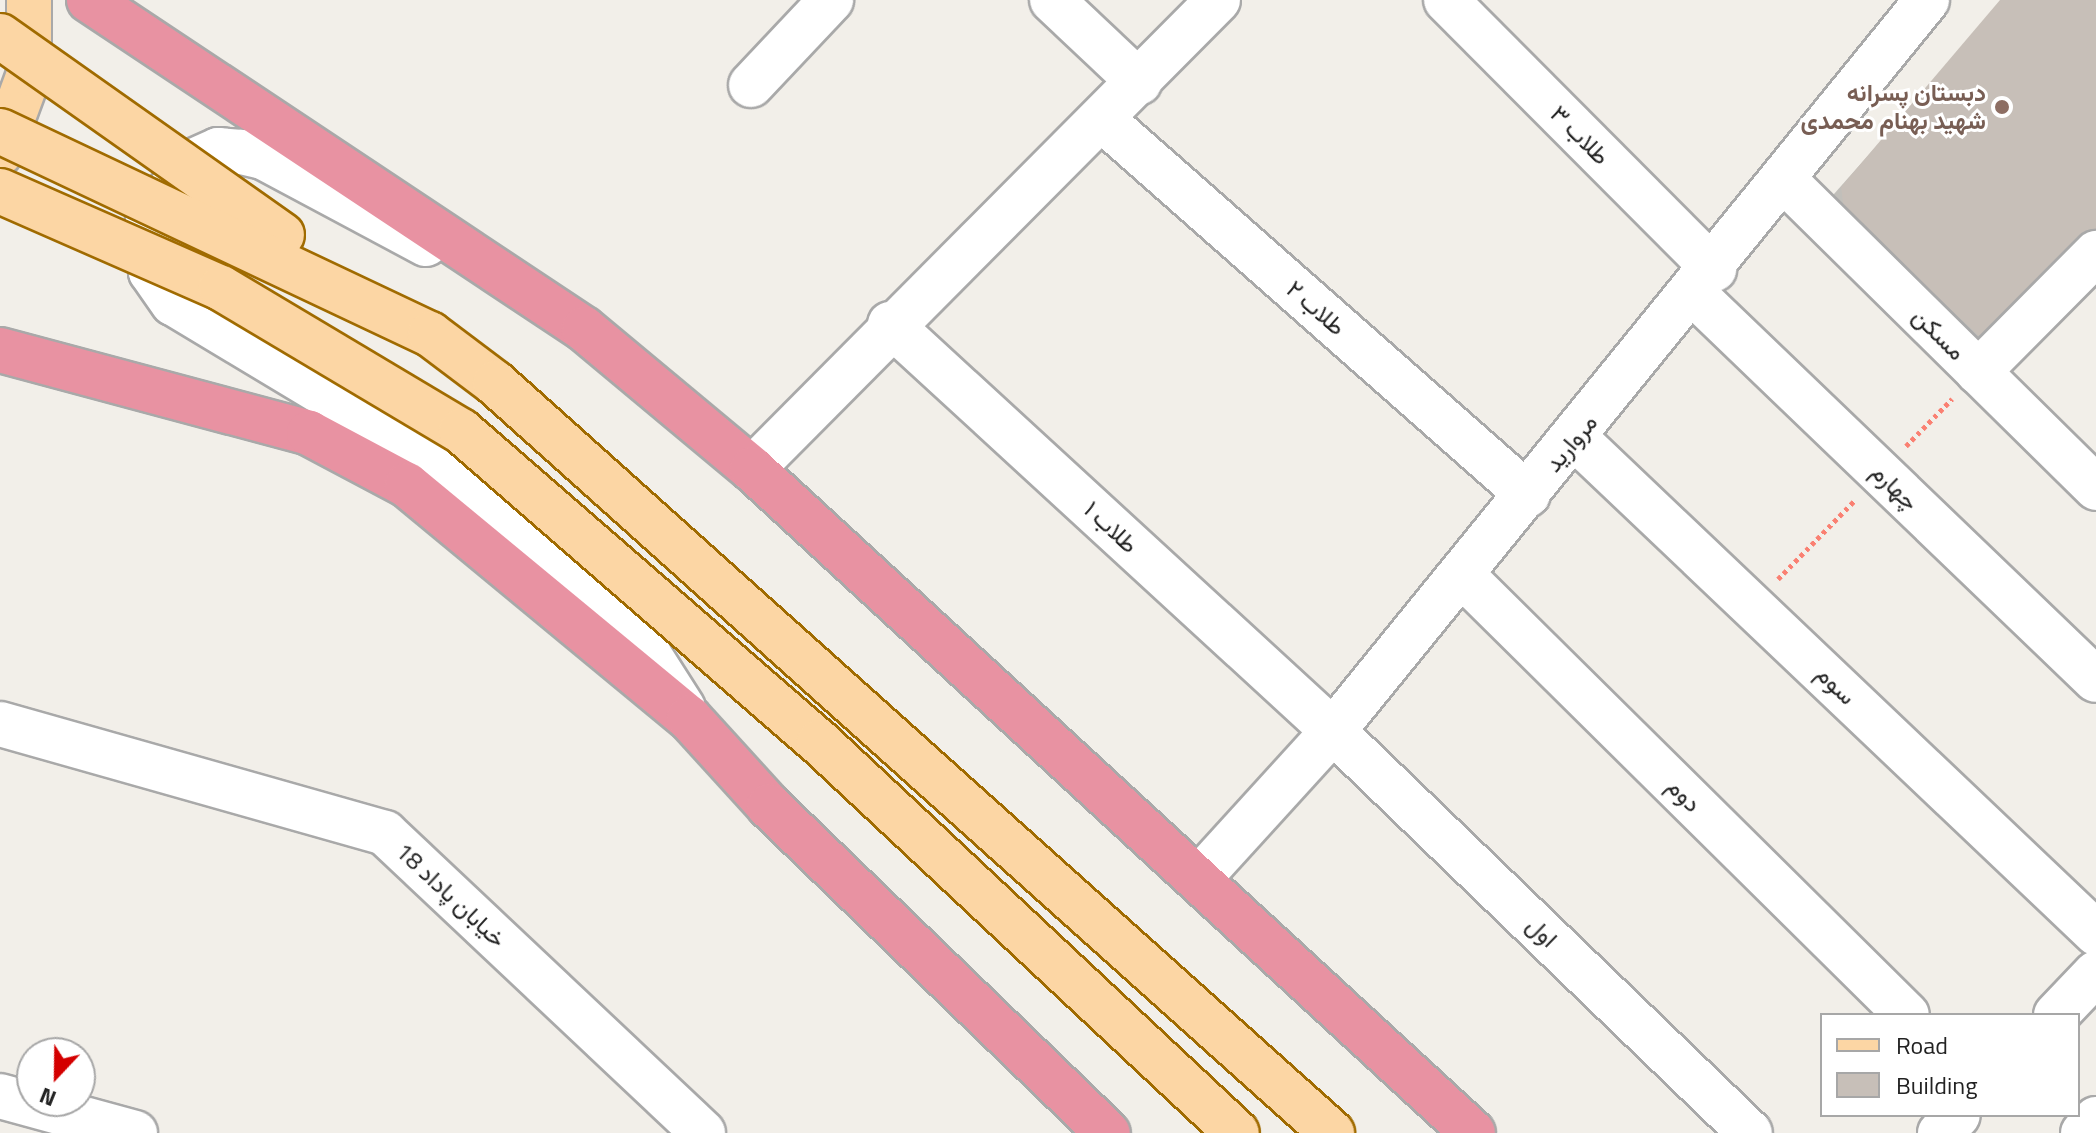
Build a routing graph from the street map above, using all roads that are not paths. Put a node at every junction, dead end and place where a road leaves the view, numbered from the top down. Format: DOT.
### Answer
graph roads {
  1 [pos="29,0"];
  2 [pos="89,0"];
  3 [pos="831,0"];
  4 [pos="1052,0"];
  5 [pos="1218,0"];
  6 [pos="1446,0"];
  7 [pos="1908,7"];
  8 [pos="0,36"];
  9 [pos="1139,82"];
  10 [pos="751,85"];
  11 [pos="1104,121"];
  12 [pos="0,131"];
  13 [pos="0,153"];
  14 [pos="1783,179"];
  15 [pos="0,191"];
  16 [pos="2096,253"];
  17 [pos="1704,282"];
  18 [pos="890,324"];
  19 [pos="584,329"];
  20 [pos="430,334"];
  21 [pos="0,350"];
  22 [pos="1978,372"];
  23 [pos="1575,438"];
  24 [pos="752,469"];
  25 [pos="2096,488"];
  26 [pos="1528,495"];
  27 [pos="1461,574"];
  28 [pos="2096,680"];
  29 [pos="689,718"];
  30 [pos="0,724"];
  31 [pos="1333,731"];
  32 [pos="1202,875"];
  33 [pos="2096,933"];
  34 [pos="2096,973"];
  35 [pos="1905,1013"];
  36 [pos="2058,1013"];
  37 [pos="0,1096"];
  38 [pos="1956,1117"];
  39 [pos="2096,1119"];
  40 [pos="135,1133"];
  41 [pos="703,1133"];
  42 [pos="1108,1133"];
  43 [pos="1237,1133"];
  44 [pos="1332,1133"];
  45 [pos="1473,1133"];
  46 [pos="1750,1133"];
  47 [pos="1940,1133"];
  48 [pos="2083,1133"];
  1 -- 13 [label="main road"];
  2 -- 19 [label="highway"];
  3 -- 10 [label="street"];
  4 -- 9 [label="street"];
  5 -- 9 [label="street"];
  6 -- 17 [label="street, طلاب ۳"];
  7 -- 14 [label="street, مروارید"];
  8 -- 20 [label="main road, bridge"];
  9 -- 11 [label="street"];
  11 -- 18 [label="street"];
  11 -- 26 [label="street, طلاب ۲"];
  12 -- 20 [label="main road, bridge"];
  14 -- 17 [label="street, مروارید"];
  14 -- 22 [label="street, مسکن"];
  15 -- 43 [label="main road, bridge"];
  16 -- 22 [label="street"];
  17 -- 23 [label="street, مروارید"];
  17 -- 28 [label="street, چهارم"];
  18 -- 24 [label="street"];
  18 -- 31 [label="street, طلاب ۱"];
  19 -- 24 [label="highway"];
  19 -- 29 [label="street"];
  20 -- 44 [label="main road, bridge"];
  21 -- 29 [label="highway"];
  22 -- 25 [label="street, مسکن"];
  23 -- 26 [label="street, مروارید"];
  23 -- 33 [label="street, سوم"];
  24 -- 32 [label="highway"];
  26 -- 27 [label="street, مروارید"];
  27 -- 31 [label="street, مروارید"];
  27 -- 35 [label="street, دوم"];
  29 -- 42 [label="highway"];
  30 -- 41 [label="street, خیابان پاداد 18"];
  31 -- 32 [label="street, مروارید"];
  31 -- 46 [label="street, اول"];
  32 -- 45 [label="highway"];
  34 -- 36 [label="street"];
  37 -- 40 [label="street"];
  38 -- 47 [label="street"];
  39 -- 48 [label="street"];
}
